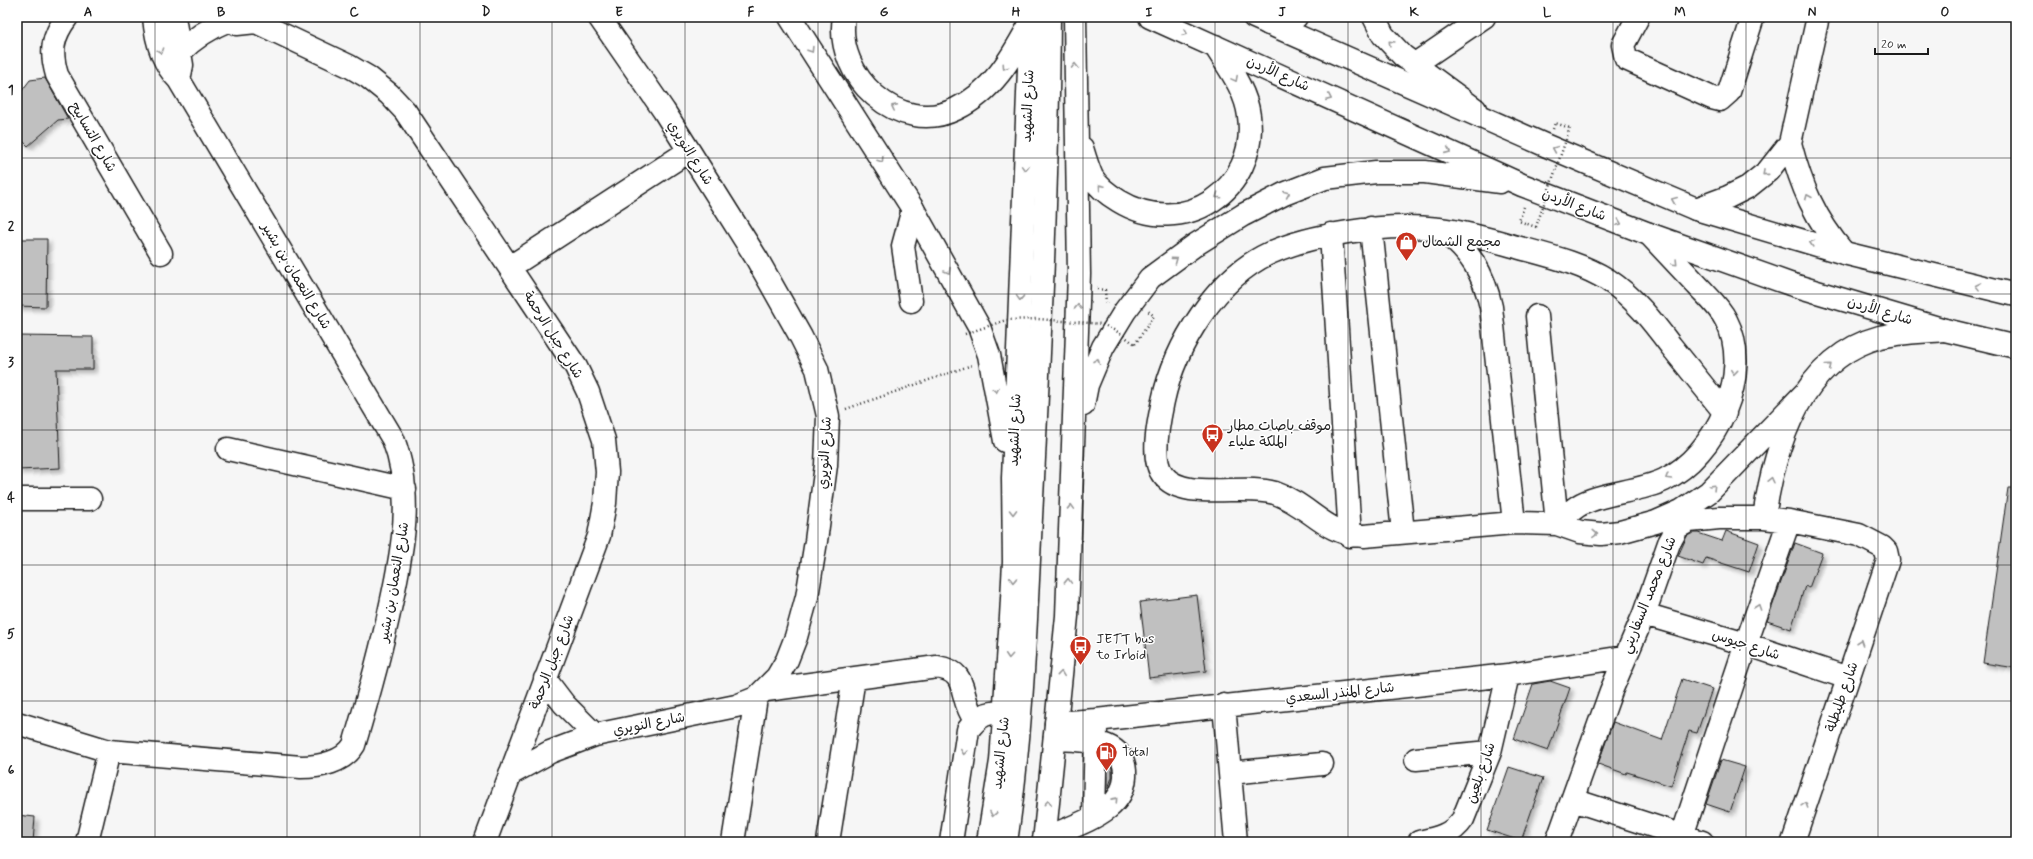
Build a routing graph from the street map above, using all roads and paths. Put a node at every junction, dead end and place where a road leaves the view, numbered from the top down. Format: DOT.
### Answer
graph roads {
  1 [pos="67,17"];
  2 [pos="154,17"];
  3 [pos="174,17"];
  4 [pos="599,17"];
  5 [pos="790,17"];
  6 [pos="844,17"];
  7 [pos="1058,17"];
  8 [pos="1075,17"];
  9 [pos="1150,17"];
  10 [pos="1296,17"];
  11 [pos="1374,17"];
  12 [pos="1484,17"];
  13 [pos="1638,17"];
  14 [pos="1753,17"];
  15 [pos="1818,17"];
  16 [pos="226,18"];
  17 [pos="1037,18"];
  18 [pos="254,20"];
  19 [pos="1262,20"];
  20 [pos="1215,46"];
  21 [pos="179,53"];
  22 [pos="1415,64"];
  23 [pos="179,80"];
  24 [pos="1076,90"];
  25 [pos="1489,121"];
  26 [pos="1555,123"];
  27 [pos="1790,143"];
  28 [pos="689,151"];
  29 [pos="1522,185"];
  30 [pos="913,209"];
  31 [pos="1696,209"];
  32 [pos="1519,221"];
  33 [pos="1372,228"];
  34 [pos="1439,229"];
  35 [pos="1331,234"];
  36 [pos="1648,234"];
  37 [pos="161,252"];
  38 [pos="1844,253"];
  39 [pos="510,267"];
  40 [pos="2016,295"];
  41 [pos="911,300"];
  42 [pos="1154,316"];
  43 [pos="1537,316"];
  44 [pos="1945,330"];
  45 [pos="965,334"];
  46 [pos="2016,346"];
  47 [pos="974,365"];
  48 [pos="1806,392"];
  49 [pos="1725,413"];
  50 [pos="828,416"];
  51 [pos="228,449"];
  52 [pos="1072,467"];
  53 [pos="1013,478"];
  54 [pos="405,489"];
  55 [pos="17,499"];
  56 [pos="90,499"];
  57 [pos="1764,518"];
  58 [pos="1789,521"];
  59 [pos="1514,522"];
  60 [pos="1557,524"];
  61 [pos="1403,532"];
  62 [pos="1350,536"];
  63 [pos="1886,551"];
  64 [pos="1644,614"];
  65 [pos="1746,644"];
  66 [pos="1624,657"];
  67 [pos="1508,675"];
  68 [pos="854,678"];
  69 [pos="1848,678"];
  70 [pos="545,679"];
  71 [pos="761,694"];
  72 [pos="1224,706"];
  73 [pos="1005,713"];
  74 [pos="975,720"];
  75 [pos="1096,720"];
  76 [pos="17,723"];
  77 [pos="1055,731"];
  78 [pos="595,735"];
  79 [pos="1096,742"];
  80 [pos="109,751"];
  81 [pos="1490,752"];
  82 [pos="1416,759"];
  83 [pos="1322,764"];
  84 [pos="1230,773"];
  85 [pos="510,774"];
  86 [pos="1573,800"];
  87 [pos="1094,816"];
  88 [pos="1692,839"];
  89 [pos="1044,840"];
  90 [pos="87,842"];
  91 [pos="485,842"];
  92 [pos="734,842"];
  93 [pos="828,842"];
  94 [pos="951,842"];
  95 [pos="988,842"];
  96 [pos="1006,842"];
  97 [pos="1017,842"];
  98 [pos="1236,842"];
  99 [pos="1419,842"];
  100 [pos="1557,842"];
  101 [pos="1793,842"];
  1 -- 37 [label="main road, شارع التسابيح"];
  2 -- 23 [label="main road, شارع النعمان بن بشير, one-way"];
  3 -- 21 [label="main road"];
  4 -- 28 [label="main road, شارع النويري"];
  5 -- 30 [label="main road, one-way"];
  17 -- 6 [label="main road, one-way"];
  7 -- 97 [label="main road"];
  24 -- 8 [label="main road, one-way"];
  9 -- 20 [label="main road, شارع الأردن, one-way"];
  10 -- 19 [label="main road"];
  22 -- 11 [label="main road, one-way"];
  12 -- 22 [label="main road"];
  13 -- 14 [label="main road"];
  15 -- 27 [label="main road"];
  16 -- 18 [label="main road, شارع جبل الرحمة"];
  16 -- 21 [label="main road"];
  17 -- 53 [label="main road, شارع الشهيد, one-way"];
  17 -- 96 [label="main road"];
  18 -- 39 [label="main road, شارع جبل الرحمة"];
  19 -- 25 [label="main road"];
  20 -- 24 [label="main road, one-way"];
  20 -- 29 [label="main road, شارع الأردن, one-way"];
  21 -- 23 [label="main road"];
  22 -- 25 [label="main road"];
  23 -- 54 [label="main road, شارع النعمان بن بشير"];
  52 -- 24 [label="main road, one-way"];
  31 -- 25 [label="main road, one-way"];
  26 -- 32 [label="path, bridge"];
  27 -- 31 [label="main road, one-way"];
  38 -- 27 [label="main road, one-way"];
  28 -- 39 [label="main road"];
  28 -- 50 [label="main road, شارع النويري"];
  29 -- 36 [label="main road, شارع الأردن, one-way"];
  52 -- 29 [label="main road, one-way"];
  30 -- 41 [label="main road"];
  30 -- 53 [label="main road, one-way"];
  38 -- 31 [label="main road, one-way"];
  33 -- 34 [label="main road"];
  33 -- 35 [label="main road"];
  33 -- 61 [label="main road"];
  34 -- 49 [label="main road"];
  34 -- 59 [label="main road"];
  35 -- 62 [label="main road"];
  35 -- 62 [label="main road"];
  36 -- 44 [label="main road, شارع الأردن"];
  36 -- 49 [label="main road, one-way"];
  40 -- 38 [label="main road, one-way"];
  39 -- 70 [label="main road, شارع جبل الرحمة"];
  42 -- 45 [label="path, bridge"];
  43 -- 60 [label="main road"];
  44 -- 46 [label="main road, شارع الأردن"];
  48 -- 44 [label="main road, one-way"];
  47 -- 50 [label="path"];
  57 -- 48 [label="main road, one-way"];
  60 -- 48 [label="main road, one-way"];
  49 -- 60 [label="main road, one-way"];
  50 -- 71 [label="main road, شارع النويري"];
  51 -- 54 [label="main road"];
  77 -- 52 [label="main road, one-way"];
  53 -- 73 [label="main road, شارع الشهيد, one-way"];
  54 -- 80 [label="main road, شارع النعمان بن بشير"];
  55 -- 56 [label="main road"];
  57 -- 58 [label="main road, شارع محمد السفاريني"];
  57 -- 64 [label="main road, شارع محمد السفاريني"];
  58 -- 63 [label="main road, شارع محمد السفاريني"];
  65 -- 58 [label="main road, one-way"];
  59 -- 60 [label="main road"];
  59 -- 61 [label="main road"];
  61 -- 62 [label="main road"];
  69 -- 63 [label="main road, شارع طليطلة, one-way"];
  64 -- 65 [label="main road, شارع جيوس"];
  64 -- 66 [label="main road, شارع محمد السفاريني"];
  65 -- 69 [label="main road, شارع جيوس"];
  65 -- 88 [label="main road"];
  66 -- 67 [label="main road, شارع المنذر السعدي"];
  66 -- 86 [label="main road, شارع محمد السفاريني"];
  67 -- 72 [label="main road, شارع المنذر السعدي"];
  67 -- 81 [label="main road, شارع بلعين"];
  68 -- 71 [label="main road"];
  68 -- 74 [label="main road"];
  68 -- 93 [label="main road"];
  101 -- 69 [label="main road, شارع طليطلة, one-way"];
  70 -- 78 [label="main road, شارع النويري"];
  70 -- 85 [label="main road, شارع جبل الرحمة"];
  71 -- 78 [label="main road, شارع النويري"];
  71 -- 92 [label="main road"];
  72 -- 75 [label="main road, شارع المنذر السعدي"];
  72 -- 84 [label="main road"];
  73 -- 74 [label="main road"];
  73 -- 95 [label="main road, شارع الشهيد, one-way"];
  74 -- 94 [label="main road, one-way"];
  75 -- 77 [label="main road, شارع المنذر السعدي"];
  75 -- 79 [label="main road"];
  76 -- 80 [label="main road, شارع النعمان بن بشير"];
  77 -- 79 [label="main road"];
  89 -- 77 [label="main road, one-way"];
  78 -- 85 [label="main road, شارع النويري"];
  79 -- 87 [label="main road"];
  87 -- 79 [label="main road, one-way"];
  80 -- 90 [label="main road"];
  81 -- 82 [label="main road"];
  81 -- 99 [label="main road, شارع بلعين"];
  83 -- 84 [label="main road"];
  84 -- 98 [label="main road"];
  85 -- 91 [label="main road, شارع جبل الرحمة"];
  86 -- 88 [label="main road"];
  86 -- 100 [label="main road, شارع محمد السفاريني"];
  87 -- 89 [label="main road"];
}
